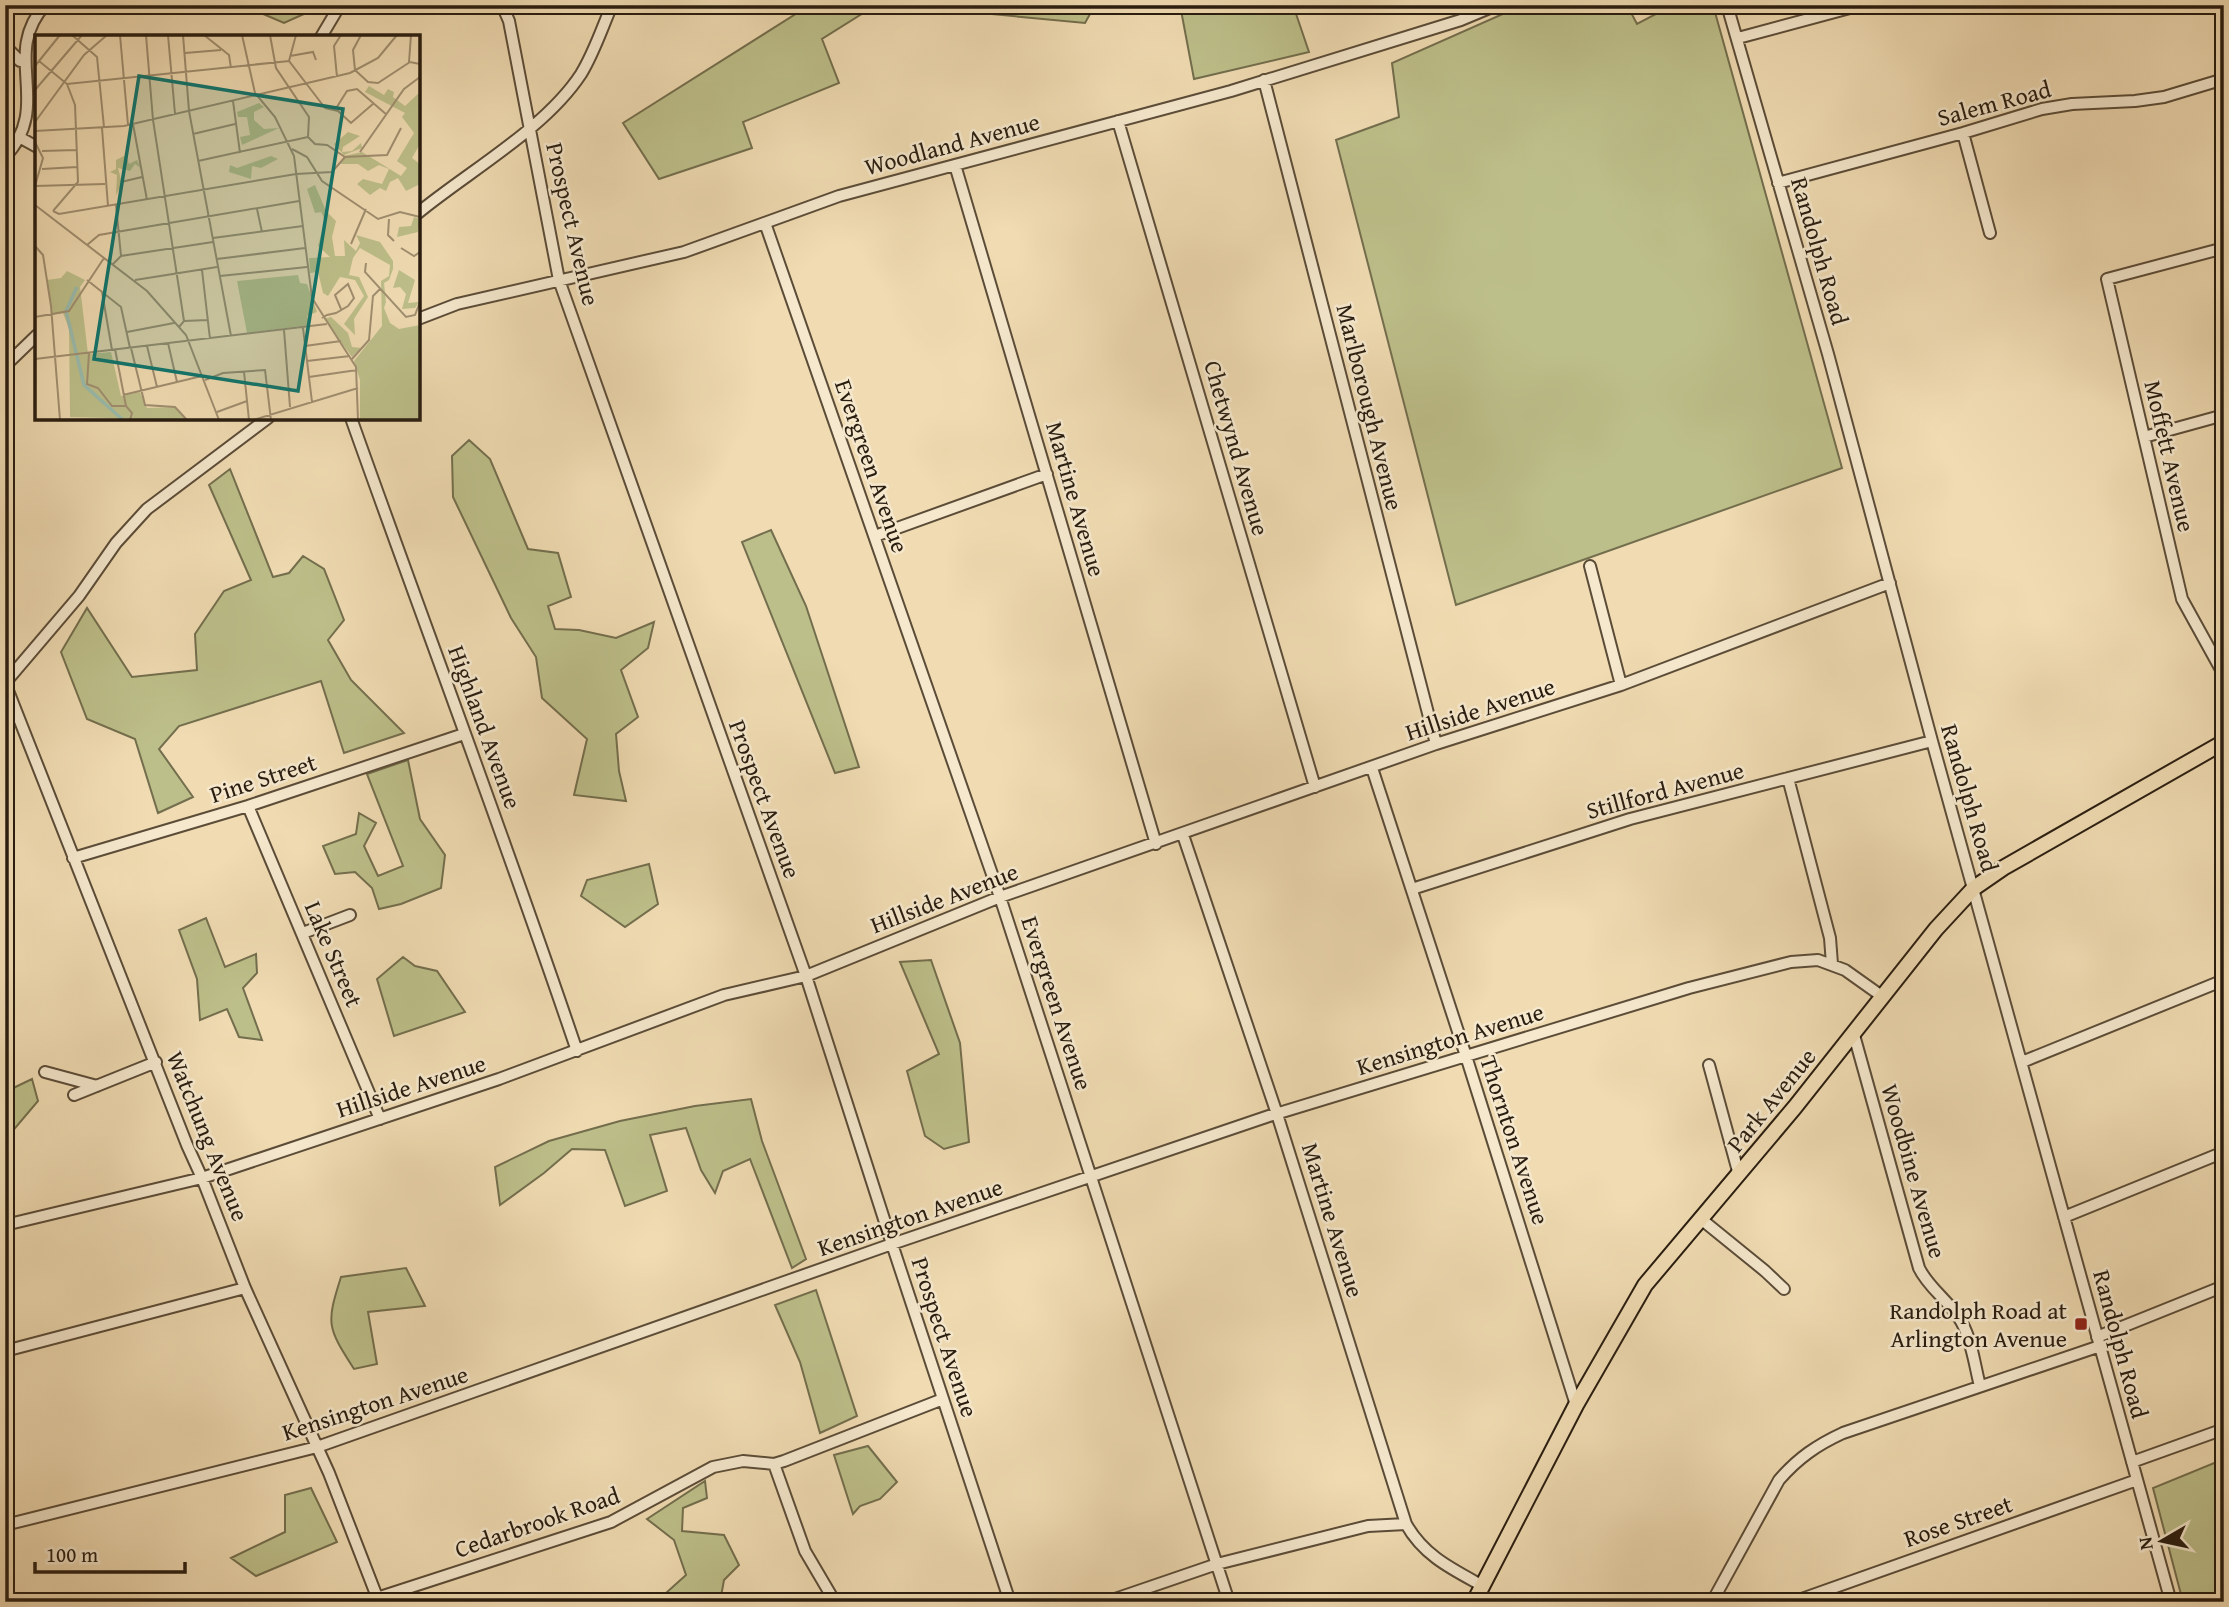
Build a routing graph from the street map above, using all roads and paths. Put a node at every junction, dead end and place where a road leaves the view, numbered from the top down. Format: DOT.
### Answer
graph roads {
  1 [pos="45,5"];
  2 [pos="340,5"];
  3 [pos="502,5"];
  4 [pos="612,5"];
  5 [pos="1497,5"];
  6 [pos="1727,5"];
  7 [pos="1861,5"];
  8 [pos="322,35"];
  9 [pos="1738,38"];
  10 [pos="5,46"];
  11 [pos="20,61"];
  12 [pos="2224,79"];
  13 [pos="1264,80"];
  14 [pos="1118,121"];
  15 [pos="529,128"];
  16 [pos="1963,133"];
  17 [pos="19,137"];
  18 [pos="35,146"];
  19 [pos="5,157"];
  20 [pos="955,165"];
  21 [pos="1779,183"];
  22 [pos="420,212"];
  23 [pos="765,223"];
  24 [pos="1990,233"];
  25 [pos="2224,248"];
  26 [pos="559,280"];
  27 [pos="420,318"];
  28 [pos="35,337"];
  29 [pos="5,366"];
  30 [pos="2224,415"];
  31 [pos="265,420"];
  32 [pos="352,420"];
  33 [pos="2144,437"];
  34 [pos="1047,474"];
  35 [pos="875,536"];
  36 [pos="1590,566"];
  37 [pos="1890,583"];
  38 [pos="2224,675"];
  39 [pos="5,683"];
  40 [pos="1621,685"];
  41 [pos="464,734"];
  42 [pos="1932,741"];
  43 [pos="2224,742"];
  44 [pos="1436,744"];
  45 [pos="1372,768"];
  46 [pos="1788,778"];
  47 [pos="1315,787"];
  48 [pos="248,806"];
  49 [pos="1183,835"];
  50 [pos="1156,844"];
  51 [pos="73,858"];
  52 [pos="1973,888"];
  53 [pos="1412,889"];
  54 [pos="1000,897"];
  55 [pos="350,915"];
  56 [pos="303,933"];
  57 [pos="1832,964"];
  58 [pos="806,976"];
  59 [pos="2224,980"];
  60 [pos="1883,997"];
  61 [pos="1854,1035"];
  62 [pos="577,1051"];
  63 [pos="1466,1056"];
  64 [pos="156,1062"];
  65 [pos="2022,1062"];
  66 [pos="1709,1065"];
  67 [pos="45,1072"];
  68 [pos="97,1086"];
  69 [pos="74,1095"];
  70 [pos="1277,1114"];
  71 [pos="380,1119"];
  72 [pos="2224,1153"];
  73 [pos="1739,1175"];
  74 [pos="1091,1177"];
  75 [pos="202,1178"];
  76 [pos="2064,1217"];
  77 [pos="1701,1219"];
  78 [pos="5,1225"];
  79 [pos="892,1244"];
  80 [pos="2224,1286"];
  81 [pos="245,1288"];
  82 [pos="1784,1289"];
  83 [pos="2099,1341"];
  84 [pos="5,1351"];
  85 [pos="1980,1386"];
  86 [pos="943,1399"];
  87 [pos="1576,1405"];
  88 [pos="2224,1429"];
  89 [pos="317,1447"];
  90 [pos="2132,1462"];
  91 [pos="774,1464"];
  92 [pos="2137,1480"];
  93 [pos="1406,1524"];
  94 [pos="5,1525"];
  95 [pos="1217,1564"];
  96 [pos="1483,1586"];
  97 [pos="5,1592"];
  98 [pos="378,1600"];
  99 [pos="8,1602"];
  100 [pos="835,1602"];
  101 [pos="1010,1602"];
  102 [pos="1106,1602"];
  103 [pos="1229,1602"];
  104 [pos="1474,1602"];
  105 [pos="1712,1602"];
  106 [pos="1793,1602"];
  107 [pos="2171,1602"];
  1 -- 11 [label="street"];
  2 -- 8 [label="street"];
  3 -- 15 [label="street, Prospect Avenue"];
  4 -- 15 [label="street"];
  5 -- 13 [label="street, Woodland Avenue"];
  6 -- 9 [label="street, Randolph Road"];
  7 -- 9 [label="street"];
  9 -- 21 [label="street, Randolph Road"];
  10 -- 11 [label="street"];
  11 -- 17 [label="street"];
  12 -- 16 [label="street, Salem Road"];
  13 -- 14 [label="street, Woodland Avenue"];
  13 -- 44 [label="street, Marlborough Avenue"];
  14 -- 20 [label="street, Woodland Avenue"];
  14 -- 47 [label="street, Chetwynd Avenue"];
  15 -- 22 [label="street"];
  15 -- 26 [label="street, Prospect Avenue"];
  16 -- 21 [label="street, Salem Road"];
  16 -- 24 [label="street"];
  17 -- 18 [label="street"];
  17 -- 19 [label="street"];
  20 -- 23 [label="street, Woodland Avenue"];
  20 -- 34 [label="street, Martine Avenue"];
  21 -- 37 [label="street, Randolph Road"];
  23 -- 26 [label="street, Woodland Avenue"];
  23 -- 35 [label="street, Evergreen Avenue"];
  25 -- 33 [label="street, Moffett Avenue"];
  26 -- 27 [label="street, Woodland Avenue"];
  26 -- 58 [label="street, Prospect Avenue"];
  28 -- 29 [label="street"];
  30 -- 33 [label="street"];
  31 -- 39 [label="street"];
  32 -- 41 [label="street, Highland Avenue"];
  33 -- 38 [label="street, Moffett Avenue"];
  34 -- 35 [label="street"];
  34 -- 50 [label="street, Martine Avenue"];
  35 -- 54 [label="street, Evergreen Avenue"];
  36 -- 40 [label="street"];
  37 -- 40 [label="street, Hillside Avenue"];
  37 -- 42 [label="street, Randolph Road"];
  39 -- 51 [label="street, Watchung Avenue"];
  40 -- 44 [label="street, Hillside Avenue"];
  41 -- 48 [label="street, Pine Street"];
  41 -- 62 [label="street, Highland Avenue"];
  42 -- 46 [label="street, Stillford Avenue"];
  42 -- 52 [label="street, Randolph Road"];
  43 -- 52 [label="main road, Park Avenue"];
  44 -- 45 [label="street, Hillside Avenue"];
  45 -- 47 [label="street, Hillside Avenue"];
  45 -- 53 [label="street, Thornton Avenue"];
  46 -- 53 [label="street, Stillford Avenue"];
  46 -- 57 [label="street"];
  47 -- 49 [label="street, Hillside Avenue"];
  48 -- 51 [label="street, Pine Street"];
  48 -- 56 [label="street, Lake Street"];
  49 -- 50 [label="street, Hillside Avenue"];
  49 -- 70 [label="street, Martine Avenue"];
  50 -- 54 [label="street, Hillside Avenue"];
  51 -- 64 [label="street, Watchung Avenue"];
  52 -- 60 [label="main road, Park Avenue"];
  52 -- 65 [label="street, Randolph Road"];
  53 -- 63 [label="street, Thornton Avenue"];
  54 -- 58 [label="street, Hillside Avenue"];
  54 -- 74 [label="street, Evergreen Avenue"];
  55 -- 56 [label="street"];
  56 -- 71 [label="street, Lake Street"];
  57 -- 60 [label="street"];
  57 -- 63 [label="street, Kensington Avenue"];
  58 -- 62 [label="street, Hillside Avenue"];
  58 -- 79 [label="street, Prospect Avenue"];
  59 -- 65 [label="street"];
  60 -- 61 [label="main road, Park Avenue"];
  61 -- 73 [label="main road, Park Avenue"];
  61 -- 85 [label="street, Woodbine Avenue"];
  62 -- 71 [label="street, Hillside Avenue"];
  63 -- 70 [label="street, Kensington Avenue"];
  63 -- 87 [label="street, Thornton Avenue"];
  64 -- 68 [label="street"];
  64 -- 75 [label="street, Watchung Avenue"];
  65 -- 76 [label="street, Randolph Road"];
  66 -- 73 [label="street"];
  67 -- 68 [label="street"];
  68 -- 69 [label="street"];
  70 -- 74 [label="street, Kensington Avenue"];
  70 -- 93 [label="street, Martine Avenue"];
  71 -- 75 [label="street, Hillside Avenue"];
  72 -- 76 [label="street"];
  73 -- 77 [label="main road, Park Avenue"];
  74 -- 79 [label="street, Kensington Avenue"];
  74 -- 95 [label="street, Evergreen Avenue"];
  75 -- 78 [label="street, Hillside Avenue"];
  75 -- 81 [label="street, Watchung Avenue"];
  76 -- 83 [label="street, Randolph Road"];
  77 -- 82 [label="street"];
  77 -- 87 [label="main road, Park Avenue"];
  79 -- 86 [label="street, Prospect Avenue"];
  79 -- 89 [label="street, Kensington Avenue"];
  80 -- 83 [label="street"];
  81 -- 84 [label="street"];
  81 -- 89 [label="street, Watchung Avenue"];
  83 -- 85 [label="street"];
  83 -- 90 [label="street, Randolph Road"];
  85 -- 105 [label="street"];
  86 -- 91 [label="street, Cedarbrook Road"];
  86 -- 101 [label="street, Prospect Avenue"];
  87 -- 96 [label="main road, Park Avenue"];
  88 -- 90 [label="street"];
  89 -- 94 [label="street, Kensington Avenue"];
  89 -- 98 [label="street, Watchung Avenue"];
  90 -- 92 [label="street, Randolph Road"];
  91 -- 98 [label="street, Cedarbrook Road"];
  91 -- 100 [label="street"];
  92 -- 106 [label="street, Rose Street"];
  92 -- 107 [label="street, Randolph Road"];
  93 -- 95 [label="street"];
  93 -- 96 [label="street, Martine Avenue"];
  95 -- 102 [label="street"];
  95 -- 103 [label="street, Evergreen Avenue"];
  96 -- 104 [label="main road, Park Avenue"];
  97 -- 99 [label="street"];
}
